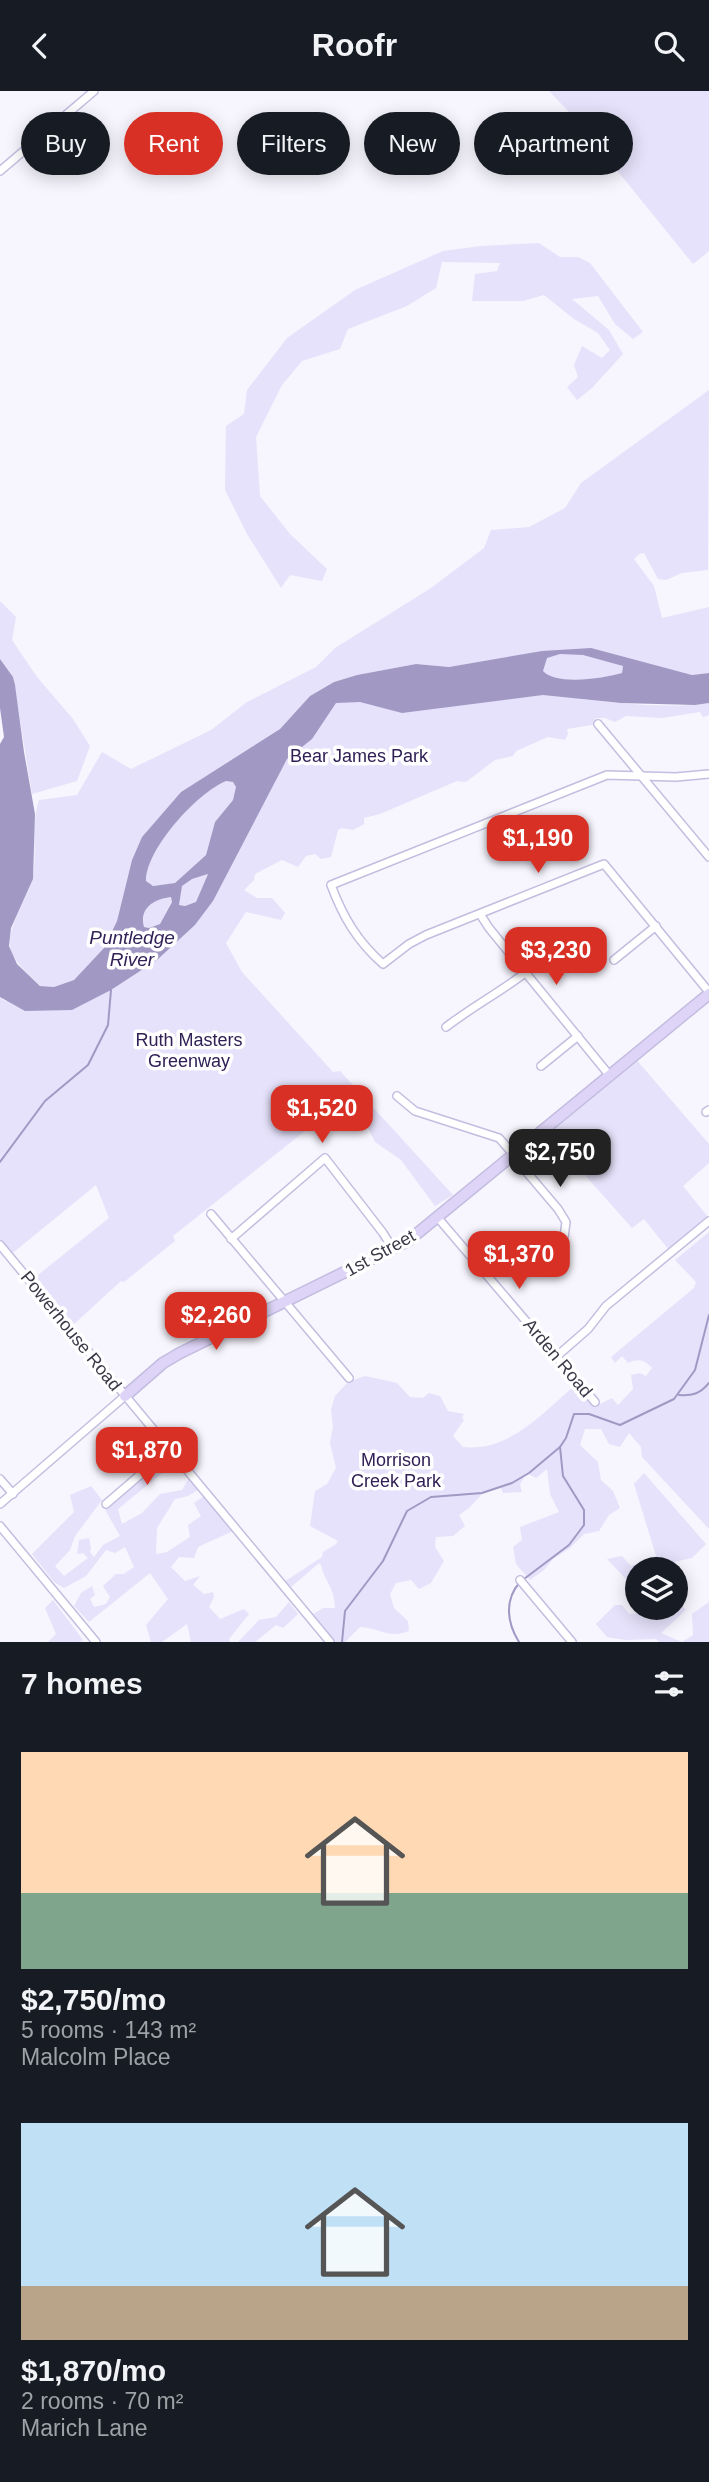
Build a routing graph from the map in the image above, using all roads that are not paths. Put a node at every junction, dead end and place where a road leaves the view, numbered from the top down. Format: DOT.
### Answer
graph roads {
  1 [pos="93,91"];
  2 [pos="0,171"];
  3 [pos="598,724"];
  4 [pos="709,774"];
  5 [pos="643,777"];
  6 [pos="709,857"];
  7 [pos="480,914"];
  8 [pos="656,926"];
  9 [pos="614,960"];
  10 [pos="525,973"];
  11 [pos="709,993"];
  12 [pos="446,1027"];
  13 [pos="578,1036"];
  14 [pos="541,1066"];
  15 [pos="610,1076"];
  16 [pos="397,1096"];
  17 [pos="513,1156"];
  18 [pos="211,1214"];
  19 [pos="438,1218"];
  20 [pos="709,1221"];
  21 [pos="564,1237"];
  22 [pos="231,1239"];
  23 [pos="0,1245"];
  24 [pos="393,1249"];
  25 [pos="284,1303"];
  26 [pos="557,1356"];
  27 [pos="349,1378"];
  28 [pos="125,1396"];
  29 [pos="595,1402"];
  30 [pos="170,1449"];
  31 [pos="0,1479"];
  32 [pos="13,1494"];
  33 [pos="0,1504"];
  34 [pos="106,1504"];
  35 [pos="0,1526"];
  36 [pos="520,1580"];
  37 [pos="96,1642"];
  38 [pos="330,1642"];
  39 [pos="572,1642"];
  1 -- 2 [label="street"];
  3 -- 5 [label="street"];
  4 -- 5 [label="street"];
  5 -- 6 [label="street"];
  5 -- 7 [label="street"];
  7 -- 8 [label="street"];
  7 -- 10 [label="street"];
  8 -- 9 [label="street"];
  8 -- 11 [label="street"];
  10 -- 12 [label="street"];
  10 -- 13 [label="street"];
  11 -- 15 [label="street, 1st Street"];
  13 -- 14 [label="street"];
  13 -- 15 [label="street"];
  15 -- 17 [label="street, 1st Street"];
  16 -- 17 [label="street"];
  17 -- 19 [label="street, 1st Street"];
  17 -- 21 [label="street"];
  18 -- 22 [label="street"];
  19 -- 24 [label="street, 1st Street"];
  19 -- 26 [label="street, Arden Road"];
  20 -- 26 [label="street"];
  22 -- 24 [label="street"];
  22 -- 25 [label="street"];
  23 -- 28 [label="street, Powerhouse Road"];
  24 -- 25 [label="street, 1st Street"];
  25 -- 27 [label="street"];
  25 -- 28 [label="street, 1st Street"];
  26 -- 29 [label="street, Arden Road"];
  28 -- 30 [label="street, Powerhouse Road"];
  28 -- 32 [label="street"];
  30 -- 34 [label="street"];
  30 -- 38 [label="street, Powerhouse Road"];
  31 -- 32 [label="street"];
  32 -- 33 [label="street"];
  35 -- 37 [label="street"];
  36 -- 39 [label="street"];
}
